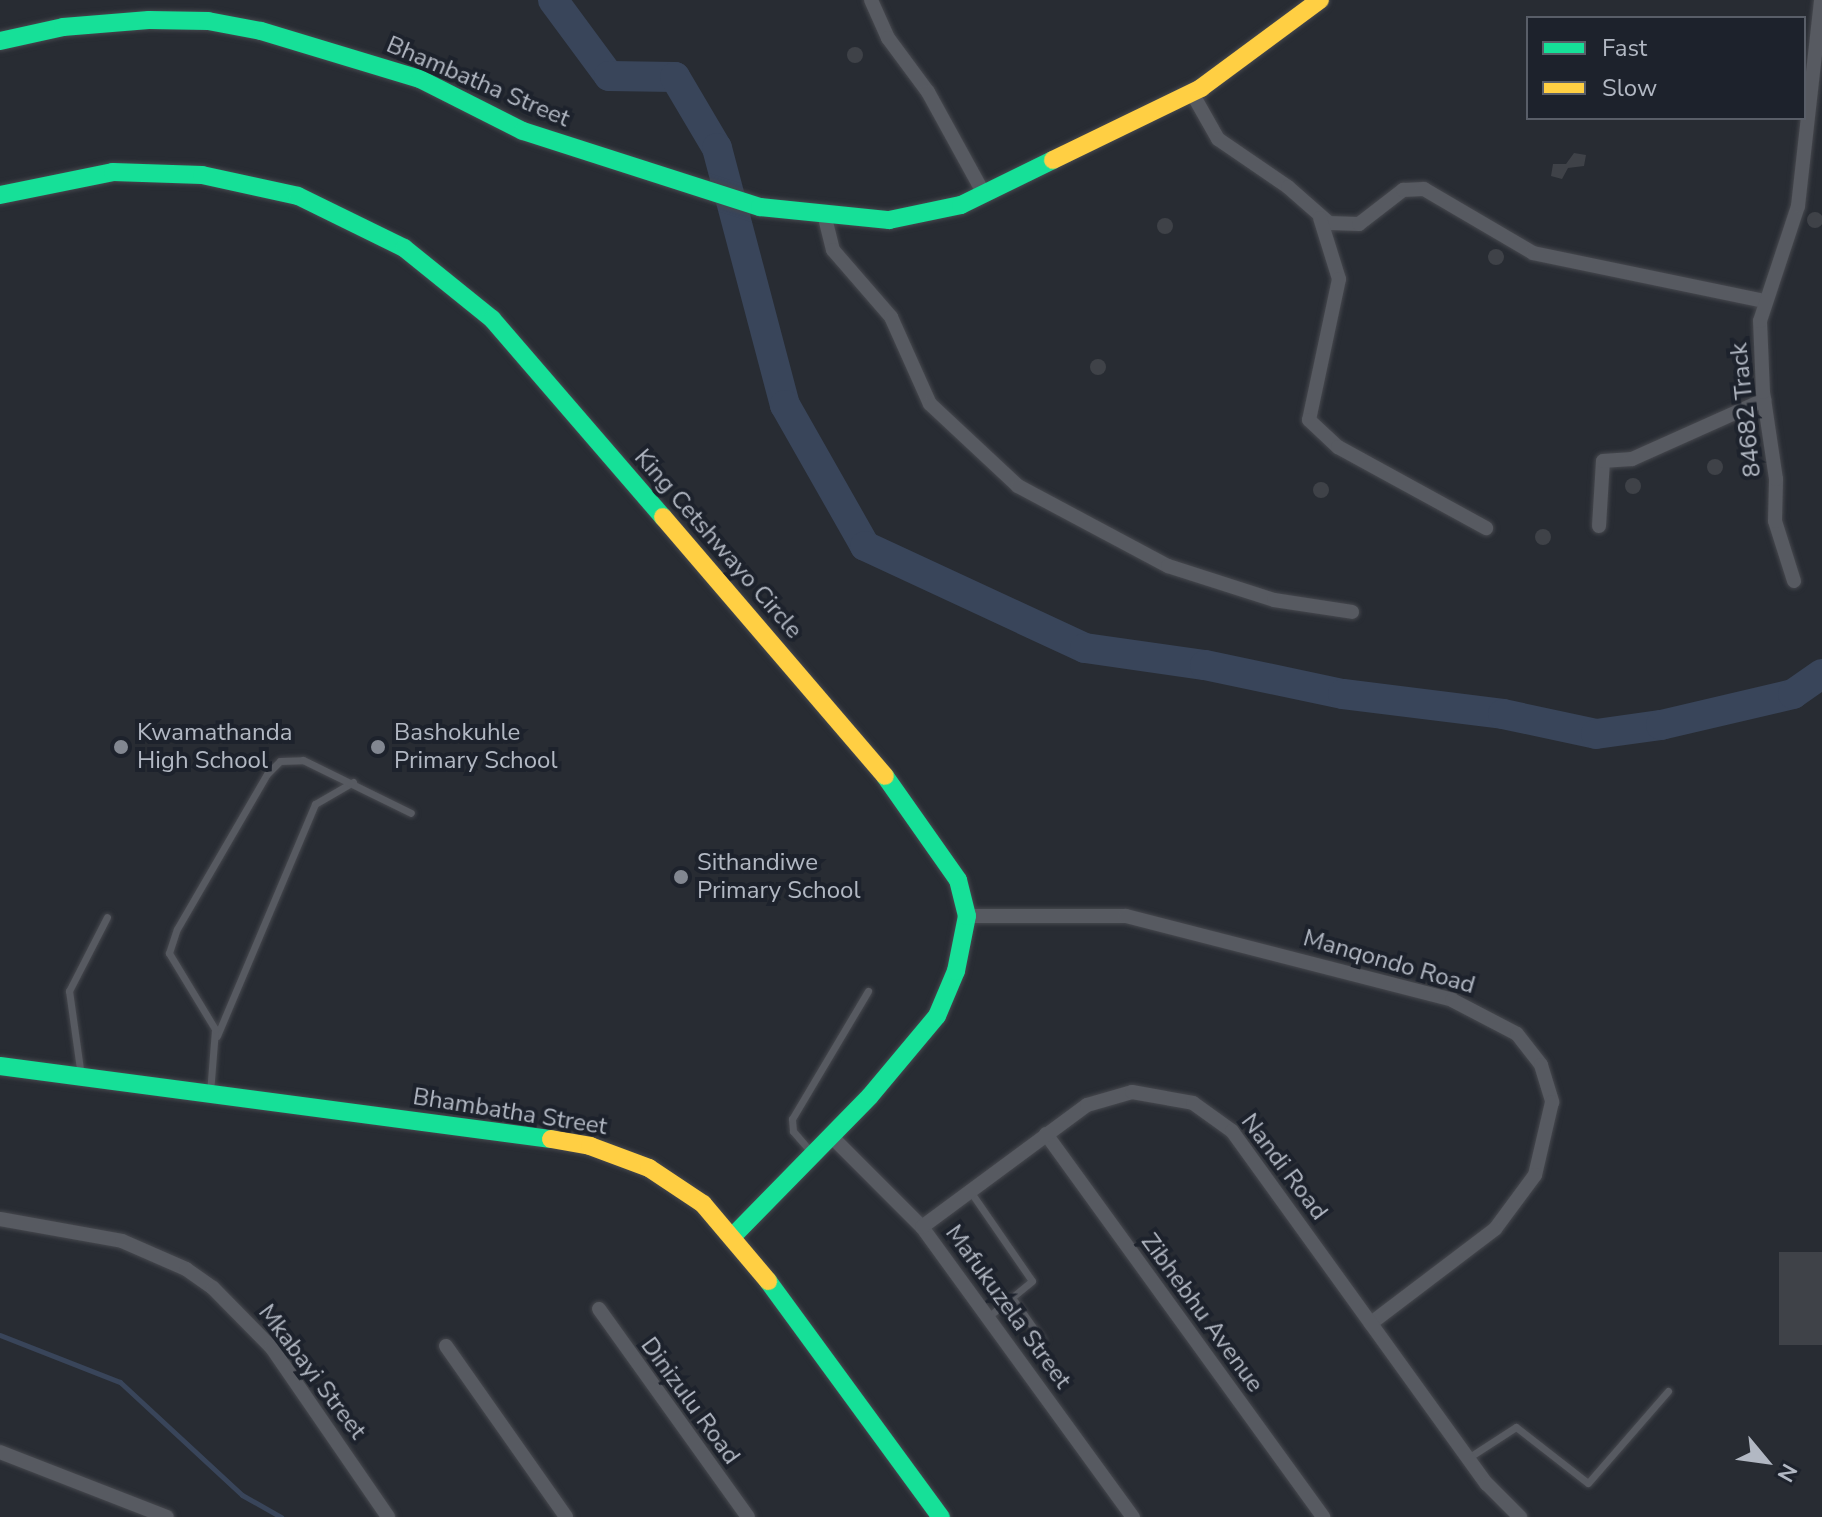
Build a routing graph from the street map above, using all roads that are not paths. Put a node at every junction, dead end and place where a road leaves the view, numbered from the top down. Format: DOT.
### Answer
graph roads {
  1 [pos="871,0"];
  2 [pos="1320,0"];
  3 [pos="1821,0"];
  4 [pos="0,41"];
  5 [pos="1192,93"];
  6 [pos="1806,116"];
  7 [pos="1806,120"];
  8 [pos="984,194"];
  9 [pos="0,195"];
  10 [pos="832,216"];
  11 [pos="1320,218"];
  12 [pos="1764,301"];
  13 [pos="1764,400"];
  14 [pos="1599,526"];
  15 [pos="1486,528"];
  16 [pos="1794,581"];
  17 [pos="1352,612"];
  18 [pos="353,782"];
  19 [pos="411,813"];
  20 [pos="967,916"];
  21 [pos="107,917"];
  22 [pos="868,991"];
  23 [pos="217,1036"];
  24 [pos="0,1066"];
  25 [pos="81,1076"];
  26 [pos="210,1094"];
  27 [pos="1046,1134"];
  28 [pos="831,1136"];
  29 [pos="812,1154"];
  30 [pos="970,1191"];
  31 [pos="0,1219"];
  32 [pos="922,1227"];
  33 [pos="734,1235"];
  34 [pos="1013,1299"];
  35 [pos="599,1309"];
  36 [pos="988,1317"];
  37 [pos="1371,1323"];
  38 [pos="1042,1340"];
  39 [pos="446,1346"];
  40 [pos="1668,1391"];
  41 [pos="0,1452"];
  42 [pos="1468,1458"];
  43 [pos="167,1517"];
  44 [pos="388,1517"];
  45 [pos="566,1517"];
  46 [pos="748,1517"];
  47 [pos="941,1517"];
  48 [pos="1133,1517"];
  49 [pos="1323,1517"];
  50 [pos="1520,1517"];
  1 -- 8 [label="street"];
  2 -- 5 [label="street, Bhambatha Street"];
  3 -- 6 [label="street, 84682 Track"];
  4 -- 10 [label="street, Bhambatha Street"];
  5 -- 8 [label="street, Bhambatha Street"];
  5 -- 11 [label="street"];
  7 -- 12 [label="street, 84682 Track"];
  8 -- 10 [label="street, Bhambatha Street"];
  9 -- 20 [label="street, King Cetshwayo Circle"];
  10 -- 17 [label="street"];
  11 -- 12 [label="street"];
  11 -- 15 [label="street"];
  12 -- 13 [label="street, 84682 Track"];
  13 -- 14 [label="street"];
  13 -- 16 [label="street, 84682 Track"];
  18 -- 19 [label="lane"];
  18 -- 23 [label="lane"];
  18 -- 23 [label="lane"];
  20 -- 28 [label="street, King Cetshwayo Circle"];
  20 -- 37 [label="street, Manqondo Road"];
  21 -- 25 [label="lane"];
  22 -- 29 [label="lane"];
  23 -- 26 [label="lane"];
  24 -- 25 [label="street, Bhambatha Street"];
  25 -- 26 [label="street, Bhambatha Street"];
  26 -- 33 [label="street, Bhambatha Street"];
  27 -- 30 [label="street, Nandi Road"];
  27 -- 37 [label="street, Nandi Road"];
  27 -- 49 [label="street, Zibhebhu Avenue"];
  28 -- 29 [label="street, King Cetshwayo Circle"];
  28 -- 32 [label="street, Mafukuzela Street"];
  29 -- 33 [label="street, King Cetshwayo Circle"];
  30 -- 32 [label="street, Nandi Road"];
  30 -- 34 [label="lane"];
  31 -- 44 [label="street, Mkabayi Street"];
  32 -- 36 [label="street, Mafukuzela Street"];
  33 -- 47 [label="street, Bhambatha Street"];
  34 -- 36 [label="lane"];
  34 -- 38 [label="lane"];
  35 -- 46 [label="street, Dinizulu Road"];
  36 -- 48 [label="street, Mafukuzela Street"];
  37 -- 42 [label="street, Nandi Road"];
  39 -- 45 [label="street"];
  40 -- 42 [label="lane"];
  41 -- 43 [label="street"];
  42 -- 50 [label="street, Nandi Road"];
}
